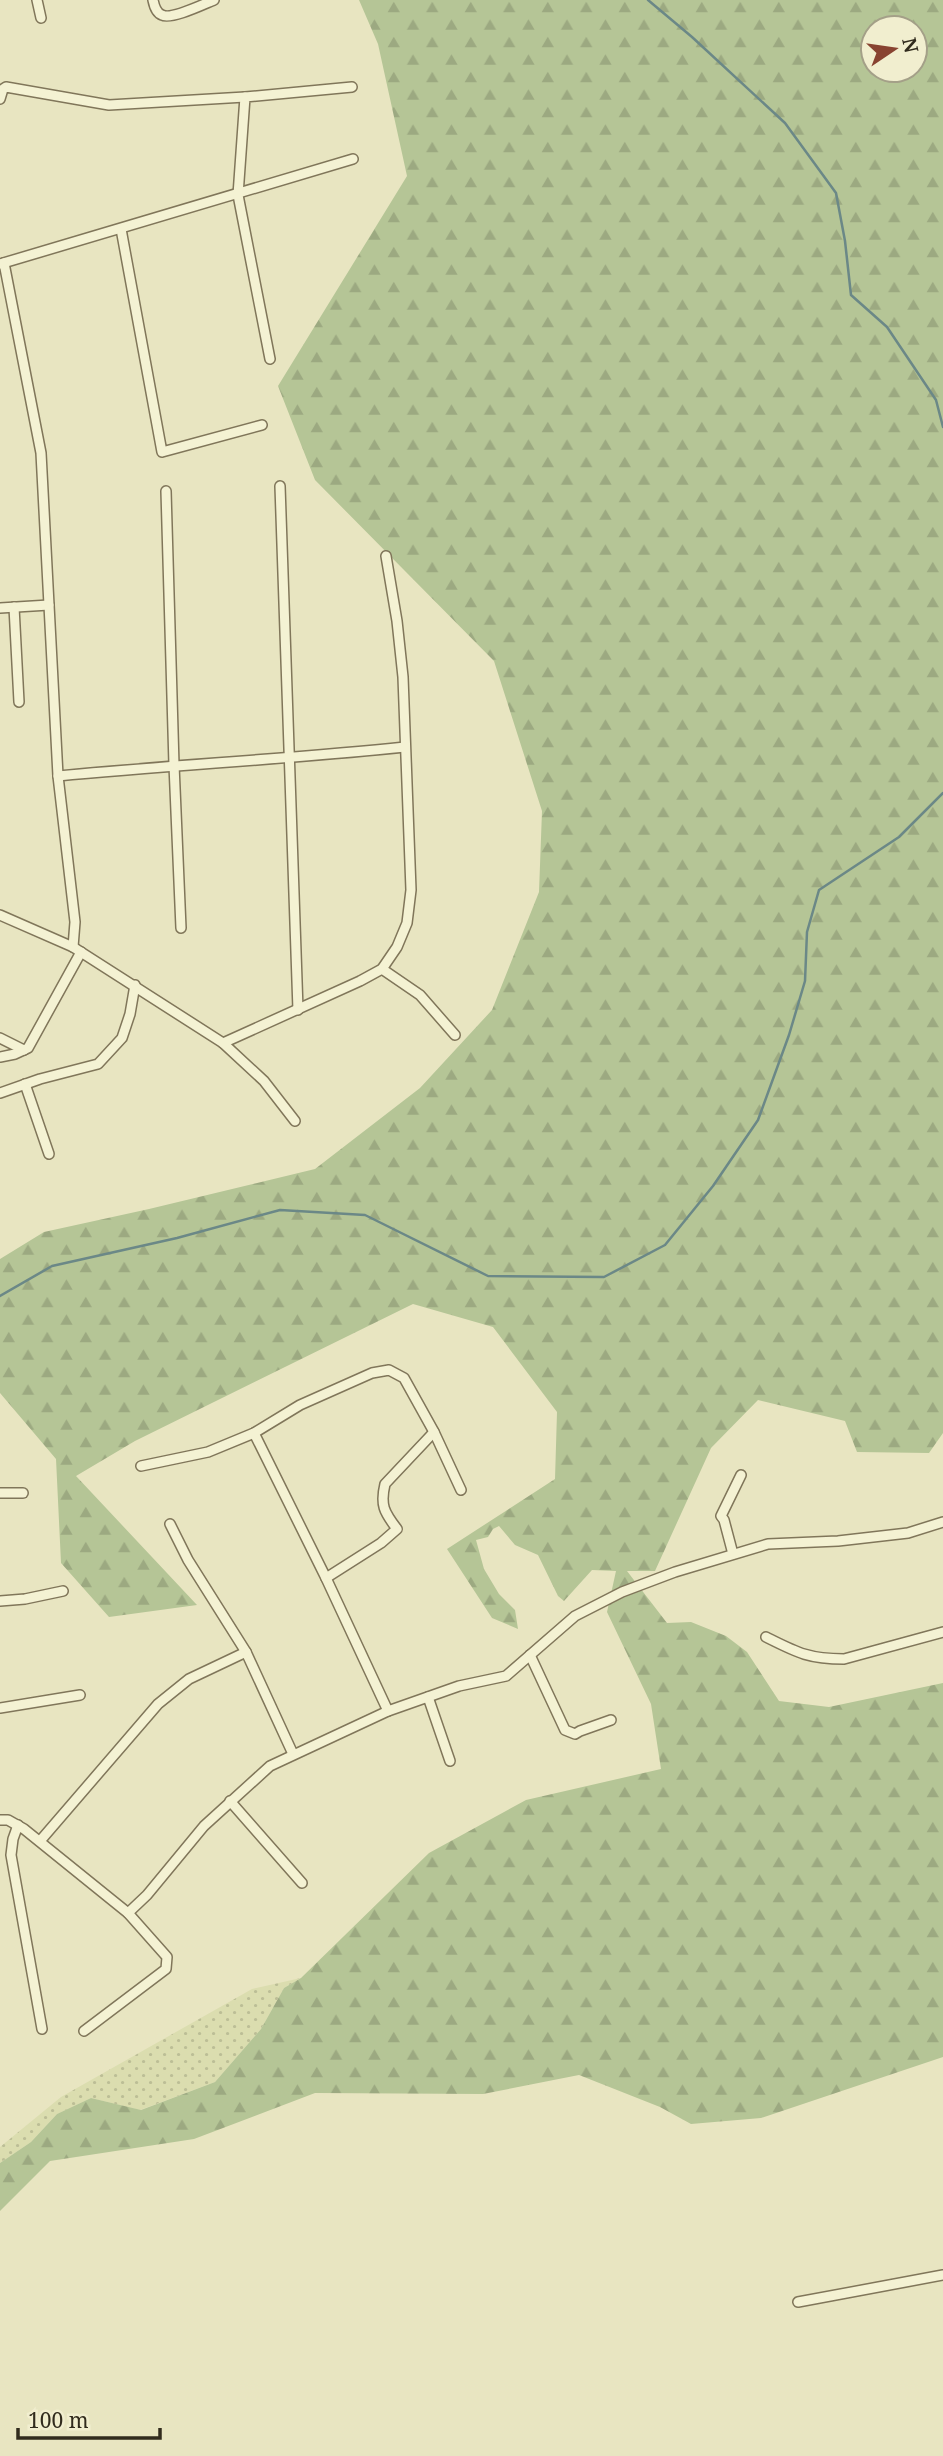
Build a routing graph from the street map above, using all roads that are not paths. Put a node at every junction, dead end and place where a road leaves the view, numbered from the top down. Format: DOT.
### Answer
graph roads {
  1 [pos="37,0"];
  2 [pos="153,0"];
  3 [pos="214,0"];
  4 [pos="41,18"];
  5 [pos="352,88"];
  6 [pos="245,97"];
  7 [pos="0,99"];
  8 [pos="353,159"];
  9 [pos="238,195"];
  10 [pos="121,229"];
  11 [pos="2,264"];
  12 [pos="270,359"];
  13 [pos="262,425"];
  14 [pos="280,486"];
  15 [pos="166,491"];
  16 [pos="386,556"];
  17 [pos="49,605"];
  18 [pos="15,607"];
  19 [pos="0,608"];
  20 [pos="19,702"];
  21 [pos="405,747"];
  22 [pos="288,759"];
  23 [pos="174,765"];
  24 [pos="58,776"];
  25 [pos="0,915"];
  26 [pos="181,928"];
  27 [pos="77,949"];
  28 [pos="382,969"];
  29 [pos="135,985"];
  30 [pos="299,1010"];
  31 [pos="455,1035"];
  32 [pos="0,1038"];
  33 [pos="223,1043"];
  34 [pos="24,1050"];
  35 [pos="0,1057"];
  36 [pos="24,1084"];
  37 [pos="0,1093"];
  38 [pos="295,1121"];
  39 [pos="49,1154"];
  40 [pos="434,1432"];
  41 [pos="254,1433"];
  42 [pos="141,1466"];
  43 [pos="741,1475"];
  44 [pos="461,1490"];
  45 [pos="0,1493"];
  46 [pos="23,1493"];
  47 [pos="943,1522"];
  48 [pos="170,1524"];
  49 [pos="733,1554"];
  50 [pos="326,1577"];
  51 [pos="63,1591"];
  52 [pos="0,1601"];
  53 [pos="943,1632"];
  54 [pos="766,1637"];
  55 [pos="246,1652"];
  56 [pos="530,1655"];
  57 [pos="80,1695"];
  58 [pos="428,1697"];
  59 [pos="0,1708"];
  60 [pos="388,1711"];
  61 [pos="611,1720"];
  62 [pos="293,1754"];
  63 [pos="450,1761"];
  64 [pos="229,1801"];
  65 [pos="0,1820"];
  66 [pos="18,1825"];
  67 [pos="40,1841"];
  68 [pos="302,1884"];
  69 [pos="128,1913"];
  70 [pos="42,2029"];
  71 [pos="84,2031"];
  72 [pos="943,2275"];
  73 [pos="798,2301"];
  1 -- 4 [label="street"];
  2 -- 3 [label="street"];
  5 -- 6 [label="street"];
  6 -- 7 [label="street"];
  6 -- 9 [label="street"];
  8 -- 9 [label="street"];
  9 -- 10 [label="street"];
  9 -- 12 [label="street"];
  10 -- 11 [label="street"];
  10 -- 13 [label="street"];
  11 -- 17 [label="street"];
  14 -- 22 [label="street"];
  15 -- 23 [label="street"];
  16 -- 21 [label="street"];
  17 -- 18 [label="street"];
  17 -- 24 [label="street"];
  18 -- 19 [label="street"];
  18 -- 20 [label="street"];
  21 -- 22 [label="street"];
  21 -- 28 [label="street"];
  22 -- 23 [label="street"];
  22 -- 30 [label="street"];
  23 -- 24 [label="street"];
  23 -- 26 [label="street"];
  24 -- 27 [label="street"];
  25 -- 27 [label="street"];
  27 -- 29 [label="street"];
  27 -- 34 [label="street"];
  28 -- 30 [label="street"];
  28 -- 31 [label="street"];
  29 -- 33 [label="street"];
  29 -- 36 [label="street"];
  30 -- 33 [label="street"];
  32 -- 34 [label="street"];
  33 -- 38 [label="street"];
  34 -- 35 [label="street"];
  36 -- 37 [label="street"];
  36 -- 39 [label="street"];
  40 -- 41 [label="street"];
  40 -- 44 [label="street"];
  40 -- 50 [label="street"];
  41 -- 42 [label="street"];
  41 -- 50 [label="street"];
  43 -- 49 [label="street"];
  45 -- 46 [label="street"];
  47 -- 49 [label="street"];
  48 -- 55 [label="street"];
  49 -- 56 [label="street"];
  50 -- 60 [label="street"];
  51 -- 52 [label="street"];
  53 -- 54 [label="street"];
  55 -- 62 [label="street"];
  55 -- 67 [label="street"];
  56 -- 58 [label="street"];
  56 -- 61 [label="street"];
  57 -- 59 [label="street"];
  58 -- 60 [label="street"];
  58 -- 63 [label="street"];
  60 -- 62 [label="street"];
  62 -- 64 [label="street"];
  64 -- 68 [label="street"];
  64 -- 69 [label="street"];
  65 -- 66 [label="street"];
  66 -- 67 [label="street"];
  66 -- 70 [label="street"];
  67 -- 69 [label="street"];
  69 -- 71 [label="street"];
  72 -- 73 [label="street"];
}
